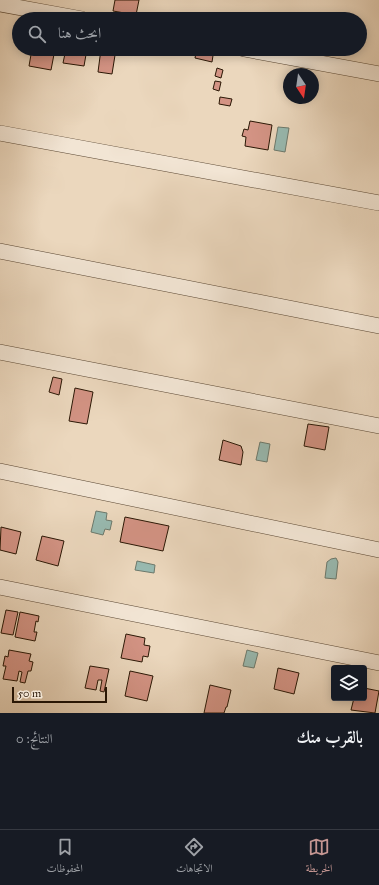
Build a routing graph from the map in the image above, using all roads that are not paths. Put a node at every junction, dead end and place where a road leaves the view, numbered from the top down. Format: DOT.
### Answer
graph roads {
  1 [pos="0,4"];
  2 [pos="44,12"];
  3 [pos="282,56"];
  4 [pos="379,74"];
  5 [pos="0,133"];
  6 [pos="379,203"];
  7 [pos="0,251"];
  8 [pos="379,326"];
  9 [pos="0,352"];
  10 [pos="379,426"];
  11 [pos="0,471"];
  12 [pos="379,550"];
  13 [pos="0,587"];
  14 [pos="379,663"];
  1 -- 2 [label="street"];
  3 -- 4 [label="street"];
  5 -- 6 [label="street"];
  7 -- 8 [label="street"];
  9 -- 10 [label="street"];
  11 -- 12 [label="street"];
  13 -- 14 [label="street"];
}
